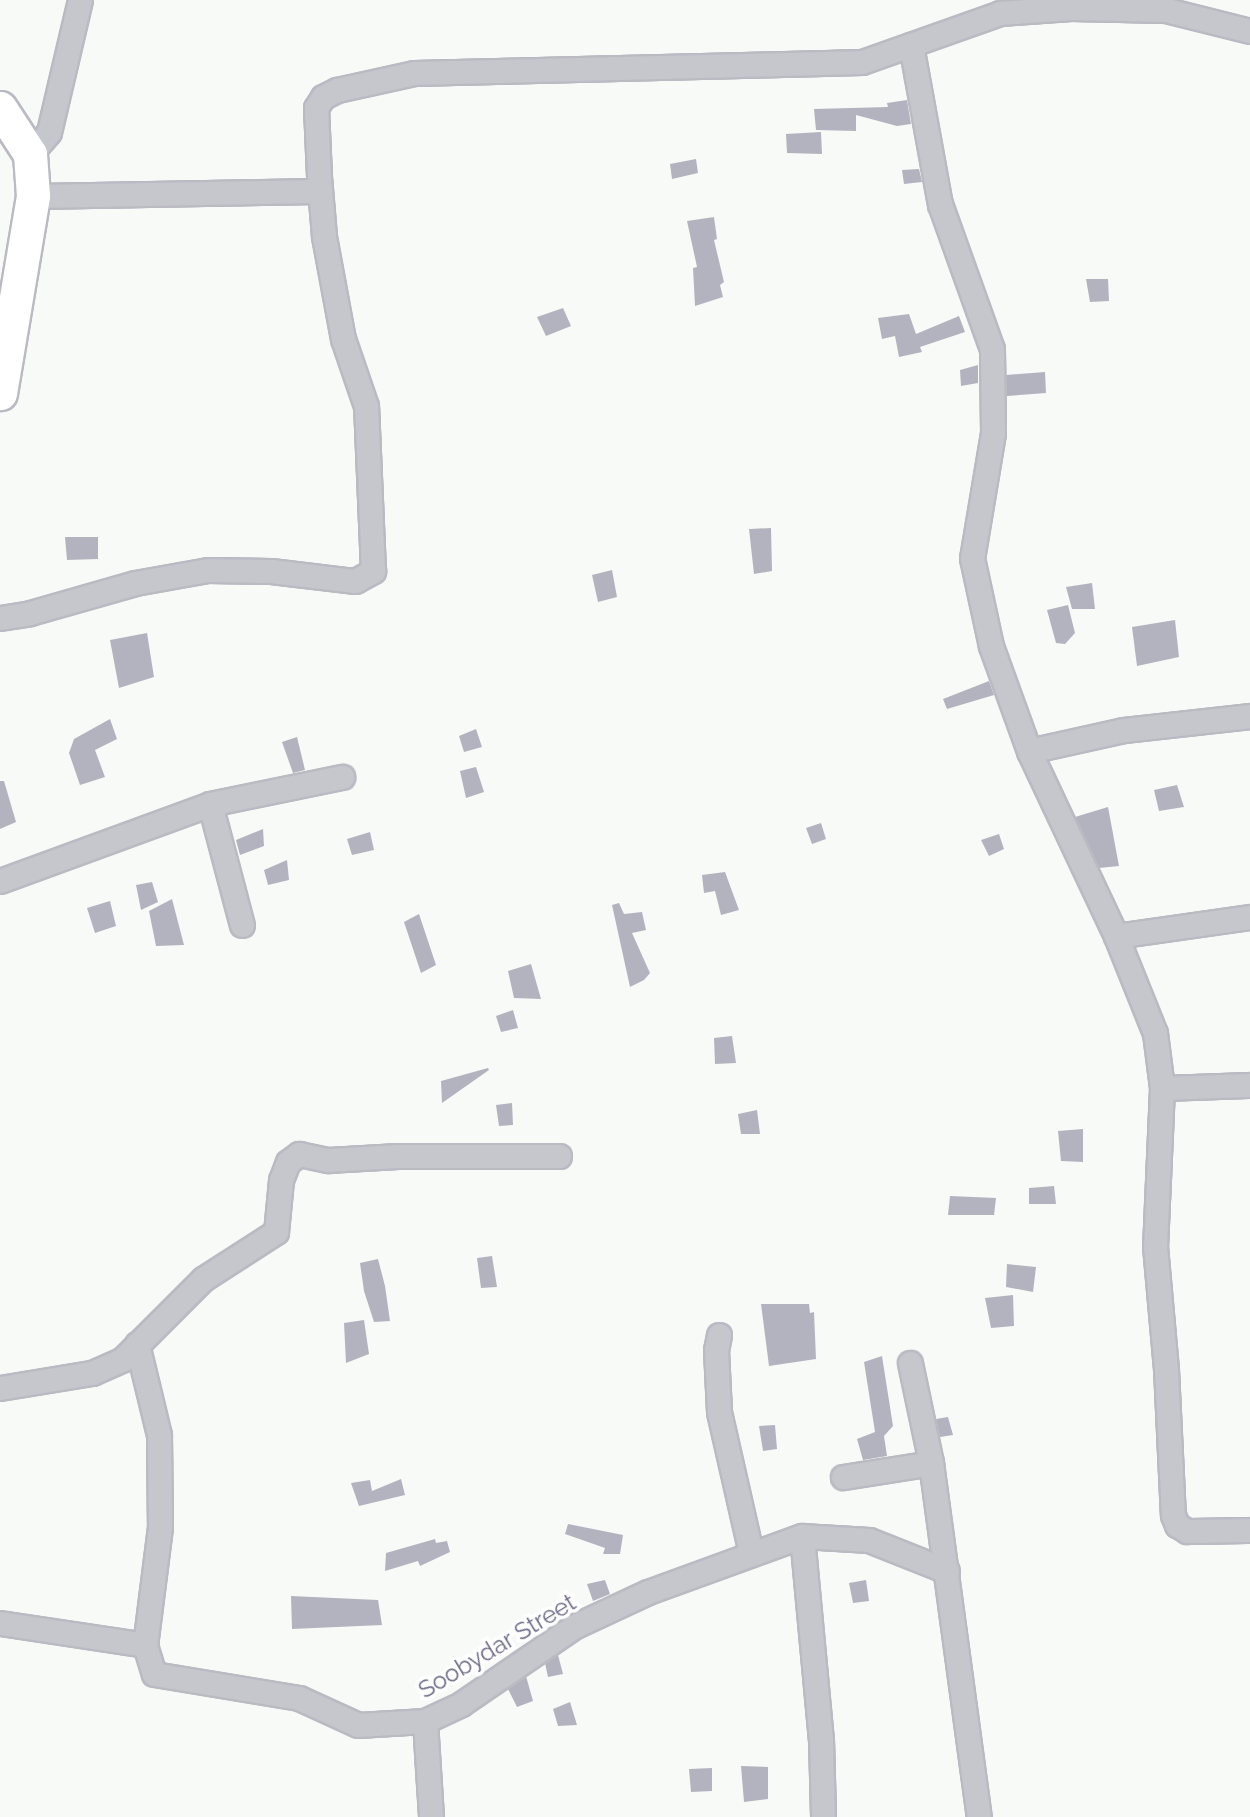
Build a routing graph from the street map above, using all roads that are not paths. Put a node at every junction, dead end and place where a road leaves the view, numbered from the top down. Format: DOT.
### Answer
graph roads {
  1 [pos="80,0"];
  2 [pos="998,7"];
  3 [pos="1250,31"];
  4 [pos="911,45"];
  5 [pos="0,108"];
  6 [pos="30,154"];
  7 [pos="320,191"];
  8 [pos="33,196"];
  9 [pos="0,393"];
  10 [pos="0,618"];
  11 [pos="1250,716"];
  12 [pos="1029,751"];
  13 [pos="342,777"];
  14 [pos="210,804"];
  15 [pos="0,881"];
  16 [pos="1250,917"];
  17 [pos="242,925"];
  18 [pos="1116,936"];
  19 [pos="1250,1085"];
  20 [pos="1162,1088"];
  21 [pos="559,1156"];
  22 [pos="719,1335"];
  23 [pos="137,1344"];
  24 [pos="910,1363"];
  25 [pos="0,1388"];
  26 [pos="931,1463"];
  27 [pos="843,1477"];
  28 [pos="1250,1530"];
  29 [pos="802,1536"];
  30 [pos="751,1553"];
  31 [pos="947,1571"];
  32 [pos="0,1623"];
  33 [pos="145,1645"];
  34 [pos="425,1721"];
  35 [pos="431,1817"];
  36 [pos="823,1817"];
  37 [pos="979,1817"];
  1 -- 6 [label="street"];
  2 -- 3 [label="street"];
  2 -- 4 [label="street"];
  4 -- 7 [label="street"];
  4 -- 12 [label="street"];
  5 -- 6 [label="street"];
  6 -- 8 [label="street"];
  7 -- 8 [label="street"];
  7 -- 10 [label="street"];
  8 -- 9 [label="street"];
  11 -- 12 [label="street"];
  12 -- 18 [label="street"];
  13 -- 14 [label="street"];
  14 -- 15 [label="street"];
  14 -- 17 [label="street"];
  16 -- 18 [label="street"];
  18 -- 20 [label="street"];
  19 -- 20 [label="street"];
  20 -- 28 [label="street"];
  21 -- 23 [label="street"];
  22 -- 30 [label="street"];
  23 -- 25 [label="street"];
  23 -- 33 [label="street"];
  24 -- 26 [label="street"];
  26 -- 27 [label="street"];
  26 -- 31 [label="street"];
  29 -- 30 [label="street, Soobydar Street"];
  29 -- 31 [label="street, Soobydar Street"];
  29 -- 36 [label="street"];
  30 -- 34 [label="street, Soobydar Street"];
  31 -- 37 [label="street"];
  32 -- 33 [label="street"];
  33 -- 34 [label="street, Soobydar Street"];
  34 -- 35 [label="street"];
}
